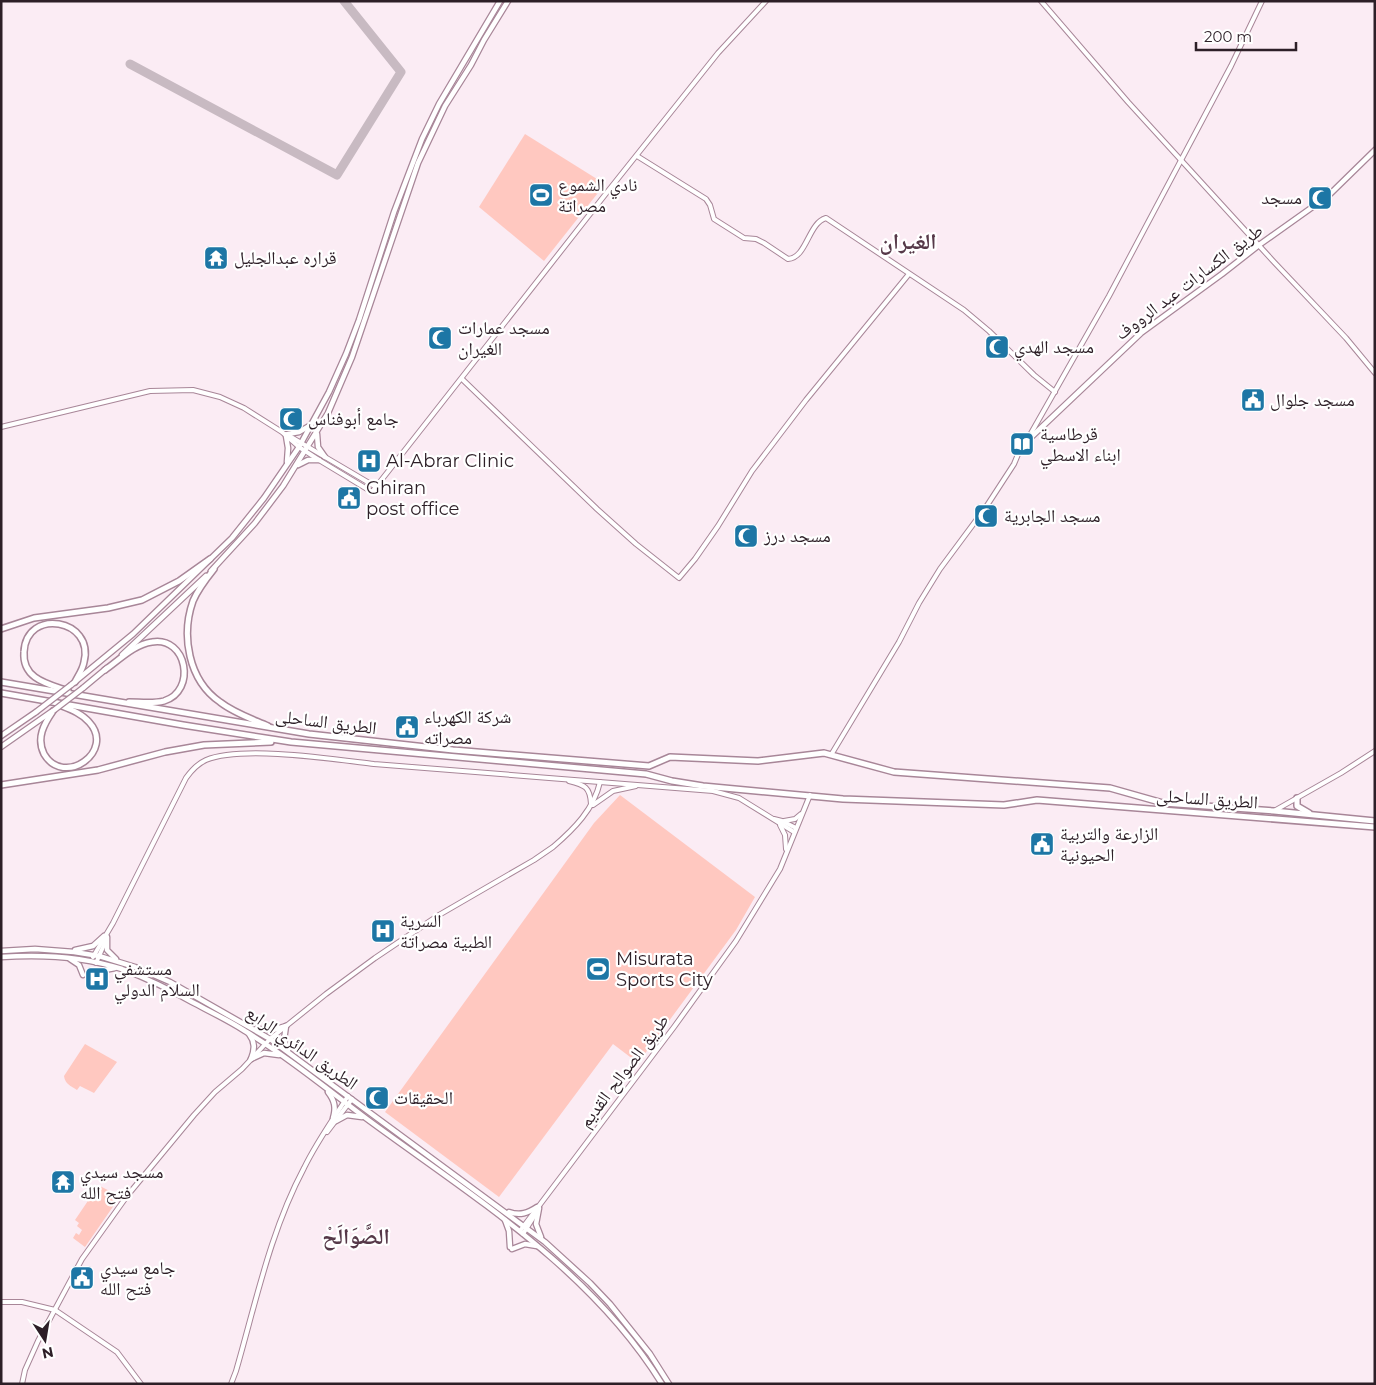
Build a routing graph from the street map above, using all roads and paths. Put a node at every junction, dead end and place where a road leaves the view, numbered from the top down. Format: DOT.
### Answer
graph roads {
  1 [pos="500,1"];
  2 [pos="508,1"];
  3 [pos="766,1"];
  4 [pos="1041,1"];
  5 [pos="1262,1"];
  6 [pos="1375,150"];
  7 [pos="637,156"];
  8 [pos="1180,160"];
  9 [pos="1259,245"];
  10 [pos="909,274"];
  11 [pos="1375,373"];
  12 [pos="462,379"];
  13 [pos="1055,392"];
  14 [pos="312,424"];
  15 [pos="1,427"];
  16 [pos="318,431"];
  17 [pos="285,434"];
  18 [pos="1026,442"];
  19 [pos="301,444"];
  20 [pos="307,448"];
  21 [pos="325,457"];
  22 [pos="319,460"];
  23 [pos="287,464"];
  24 [pos="295,468"];
  25 [pos="376,487"];
  26 [pos="210,560"];
  27 [pos="214,569"];
  28 [pos="1,629"];
  29 [pos="105,670"];
  30 [pos="1,682"];
  31 [pos="73,684"];
  32 [pos="3,693"];
  33 [pos="82,696"];
  34 [pos="108,701"];
  35 [pos="53,702"];
  36 [pos="53,711"];
  37 [pos="275,729"];
  38 [pos="1,736"];
  39 [pos="291,742"];
  40 [pos="1,747"];
  41 [pos="1375,752"];
  42 [pos="831,755"];
  43 [pos="552,758"];
  44 [pos="551,766"];
  45 [pos="555,778"];
  46 [pos="600,782"];
  47 [pos="1,785"];
  48 [pos="646,785"];
  49 [pos="810,795"];
  50 [pos="1297,798"];
  51 [pos="591,806"];
  52 [pos="1274,811"];
  53 [pos="801,814"];
  54 [pos="1312,815"];
  55 [pos="1375,821"];
  56 [pos="781,823"];
  57 [pos="1375,827"];
  58 [pos="795,830"];
  59 [pos="786,854"];
  60 [pos="106,936"];
  61 [pos="64,950"];
  62 [pos="1,951"];
  63 [pos="96,955"];
  64 [pos="64,956"];
  65 [pos="1,957"];
  66 [pos="93,962"];
  67 [pos="121,962"];
  68 [pos="122,969"];
  69 [pos="286,1026"];
  70 [pos="253,1028"];
  71 [pos="244,1030"];
  72 [pos="270,1039"];
  73 [pos="265,1044"];
  74 [pos="290,1053"];
  75 [pos="284,1056"];
  76 [pos="252,1059"];
  77 [pos="320,1084"];
  78 [pos="350,1098"];
  79 [pos="346,1103"];
  80 [pos="366,1118"];
  81 [pos="334,1119"];
  82 [pos="539,1206"];
  83 [pos="505,1211"];
  84 [pos="504,1219"];
  85 [pos="526,1227"];
  86 [pos="522,1232"];
  87 [pos="545,1242"];
  88 [pos="538,1246"];
  89 [pos="1,1302"];
  90 [pos="55,1310"];
  91 [pos="22,1384"];
  92 [pos="141,1384"];
  93 [pos="231,1384"];
  94 [pos="662,1384"];
  95 [pos="669,1384"];
  1 -- 14 [label="main road"];
  2 -- 16 [label="main road"];
  3 -- 7 [label="street"];
  4 -- 8 [label="street"];
  5 -- 8 [label="street"];
  6 -- 9 [label="main road, طريق الكسارات عبد الرووف"];
  7 -- 10 [label="street"];
  7 -- 12 [label="street"];
  8 -- 9 [label="street"];
  8 -- 13 [label="street"];
  9 -- 11 [label="street"];
  9 -- 18 [label="main road, طريق الكسارات عبد الرووف"];
  10 -- 12 [label="street"];
  10 -- 13 [label="street"];
  12 -- 25 [label="street"];
  13 -- 18 [label="street"];
  14 -- 17 [label="main road"];
  14 -- 19 [label="main road"];
  15 -- 17 [label="street"];
  16 -- 20 [label="main road"];
  16 -- 21 [label="main road"];
  17 -- 19 [label="street"];
  17 -- 23 [label="main road"];
  18 -- 42 [label="street"];
  19 -- 20 [label="street"];
  19 -- 23 [label="main road"];
  20 -- 21 [label="street"];
  20 -- 22 [label="street"];
  20 -- 24 [label="main road"];
  21 -- 25 [label="street"];
  22 -- 24 [label="main road"];
  22 -- 25 [label="street"];
  23 -- 26 [label="main road"];
  24 -- 27 [label="main road"];
  26 -- 28 [label="highway"];
  26 -- 31 [label="main road"];
  27 -- 29 [label="main road"];
  27 -- 37 [label="highway"];
  29 -- 34 [label="highway"];
  29 -- 36 [label="main road, bridge"];
  30 -- 33 [label="highway, الطريق الساحلى"];
  31 -- 33 [label="highway"];
  31 -- 38 [label="main road, bridge"];
  32 -- 35 [label="highway, الطريق الساحلى"];
  33 -- 34 [label="highway, الطريق الساحلى"];
  34 -- 37 [label="highway, الطريق الساحلى"];
  35 -- 36 [label="highway"];
  35 -- 39 [label="highway, الطريق الساحلى"];
  36 -- 40 [label="main road"];
  37 -- 43 [label="highway, الطريق الساحلى"];
  39 -- 44 [label="highway, الطريق الساحلى"];
  39 -- 47 [label="highway"];
  41 -- 50 [label="street"];
  42 -- 43 [label="highway, الطريق الساحلى"];
  42 -- 52 [label="highway, الطريق الساحلى"];
  43 -- 44 [label="highway"];
  44 -- 49 [label="highway, الطريق الساحلى"];
  45 -- 46 [label="street"];
  45 -- 51 [label="street"];
  45 -- 60 [label="street"];
  46 -- 48 [label="street"];
  46 -- 51 [label="street"];
  48 -- 51 [label="street"];
  48 -- 56 [label="street"];
  49 -- 53 [label="street, طريق الصوالح القديم"];
  49 -- 57 [label="highway, الطريق الساحلى"];
  50 -- 52 [label="street"];
  50 -- 54 [label="highway"];
  51 -- 69 [label="street"];
  52 -- 54 [label="highway, الطريق الساحلى"];
  53 -- 56 [label="street"];
  53 -- 58 [label="street, طريق الصوالح القديم"];
  54 -- 55 [label="highway, الطريق الساحلى"];
  56 -- 58 [label="street"];
  56 -- 59 [label="street"];
  58 -- 59 [label="street, طريق الصوالح القديم"];
  59 -- 82 [label="street, طريق الصوالح القديم"];
  60 -- 61 [label="main road"];
  60 -- 63 [label="street"];
  60 -- 67 [label="main road"];
  61 -- 62 [label="main road, الطريق الدائري الرابع"];
  61 -- 63 [label="main road, الطريق الدائري الرابع"];
  63 -- 66 [label="street"];
  63 -- 67 [label="main road, الطريق الدائري الرابع"];
  64 -- 65 [label="main road, الطريق الدائري الرابع"];
  64 -- 66 [label="main road, الطريق الدائري الرابع"];
  64 -- 68 [label="main road"];
  66 -- 68 [label="main road, الطريق الدائري الرابع"];
  67 -- 70 [label="main road, الطريق الدائري الرابع"];
  68 -- 71 [label="main road, الطريق الدائري الرابع"];
  69 -- 70 [label="main road"];
  69 -- 72 [label="street"];
  69 -- 74 [label="main road"];
  70 -- 72 [label="main road, الطريق الدائري الرابع"];
  71 -- 73 [label="main road, الطريق الدائري الرابع"];
  71 -- 76 [label="main road"];
  72 -- 73 [label="street"];
  72 -- 74 [label="main road, الطريق الدائري الرابع"];
  73 -- 75 [label="main road, الطريق الدائري الرابع"];
  73 -- 76 [label="street"];
  74 -- 78 [label="main road, الطريق الدائري الرابع"];
  75 -- 76 [label="main road"];
  75 -- 77 [label="main road, الطريق الدائري الرابع"];
  76 -- 90 [label="street"];
  77 -- 79 [label="main road, الطريق الدائري الرابع"];
  77 -- 81 [label="main road"];
  78 -- 79 [label="street"];
  78 -- 83 [label="main road, الطريق الدائري الرابع"];
  79 -- 80 [label="main road, الطريق الدائري الرابع"];
  79 -- 81 [label="street"];
  80 -- 81 [label="main road"];
  80 -- 84 [label="main road, الطريق الدائري الرابع"];
  81 -- 93 [label="street"];
  82 -- 83 [label="main road"];
  82 -- 85 [label="street, طريق الصوالح القديم"];
  82 -- 87 [label="main road"];
  83 -- 85 [label="main road, الطريق الدائري الرابع"];
  84 -- 86 [label="main road, الطريق الدائري الرابع"];
  84 -- 88 [label="main road"];
  85 -- 86 [label="street, طريق الصوالح القديم"];
  85 -- 87 [label="main road, الطريق الدائري الرابع"];
  86 -- 88 [label="main road, الطريق الدائري الرابع"];
  87 -- 95 [label="main road, الطريق الدائري الرابع"];
  88 -- 94 [label="main road, الطريق الدائري الرابع"];
  89 -- 90 [label="street"];
  90 -- 91 [label="street"];
  90 -- 92 [label="street"];
}
